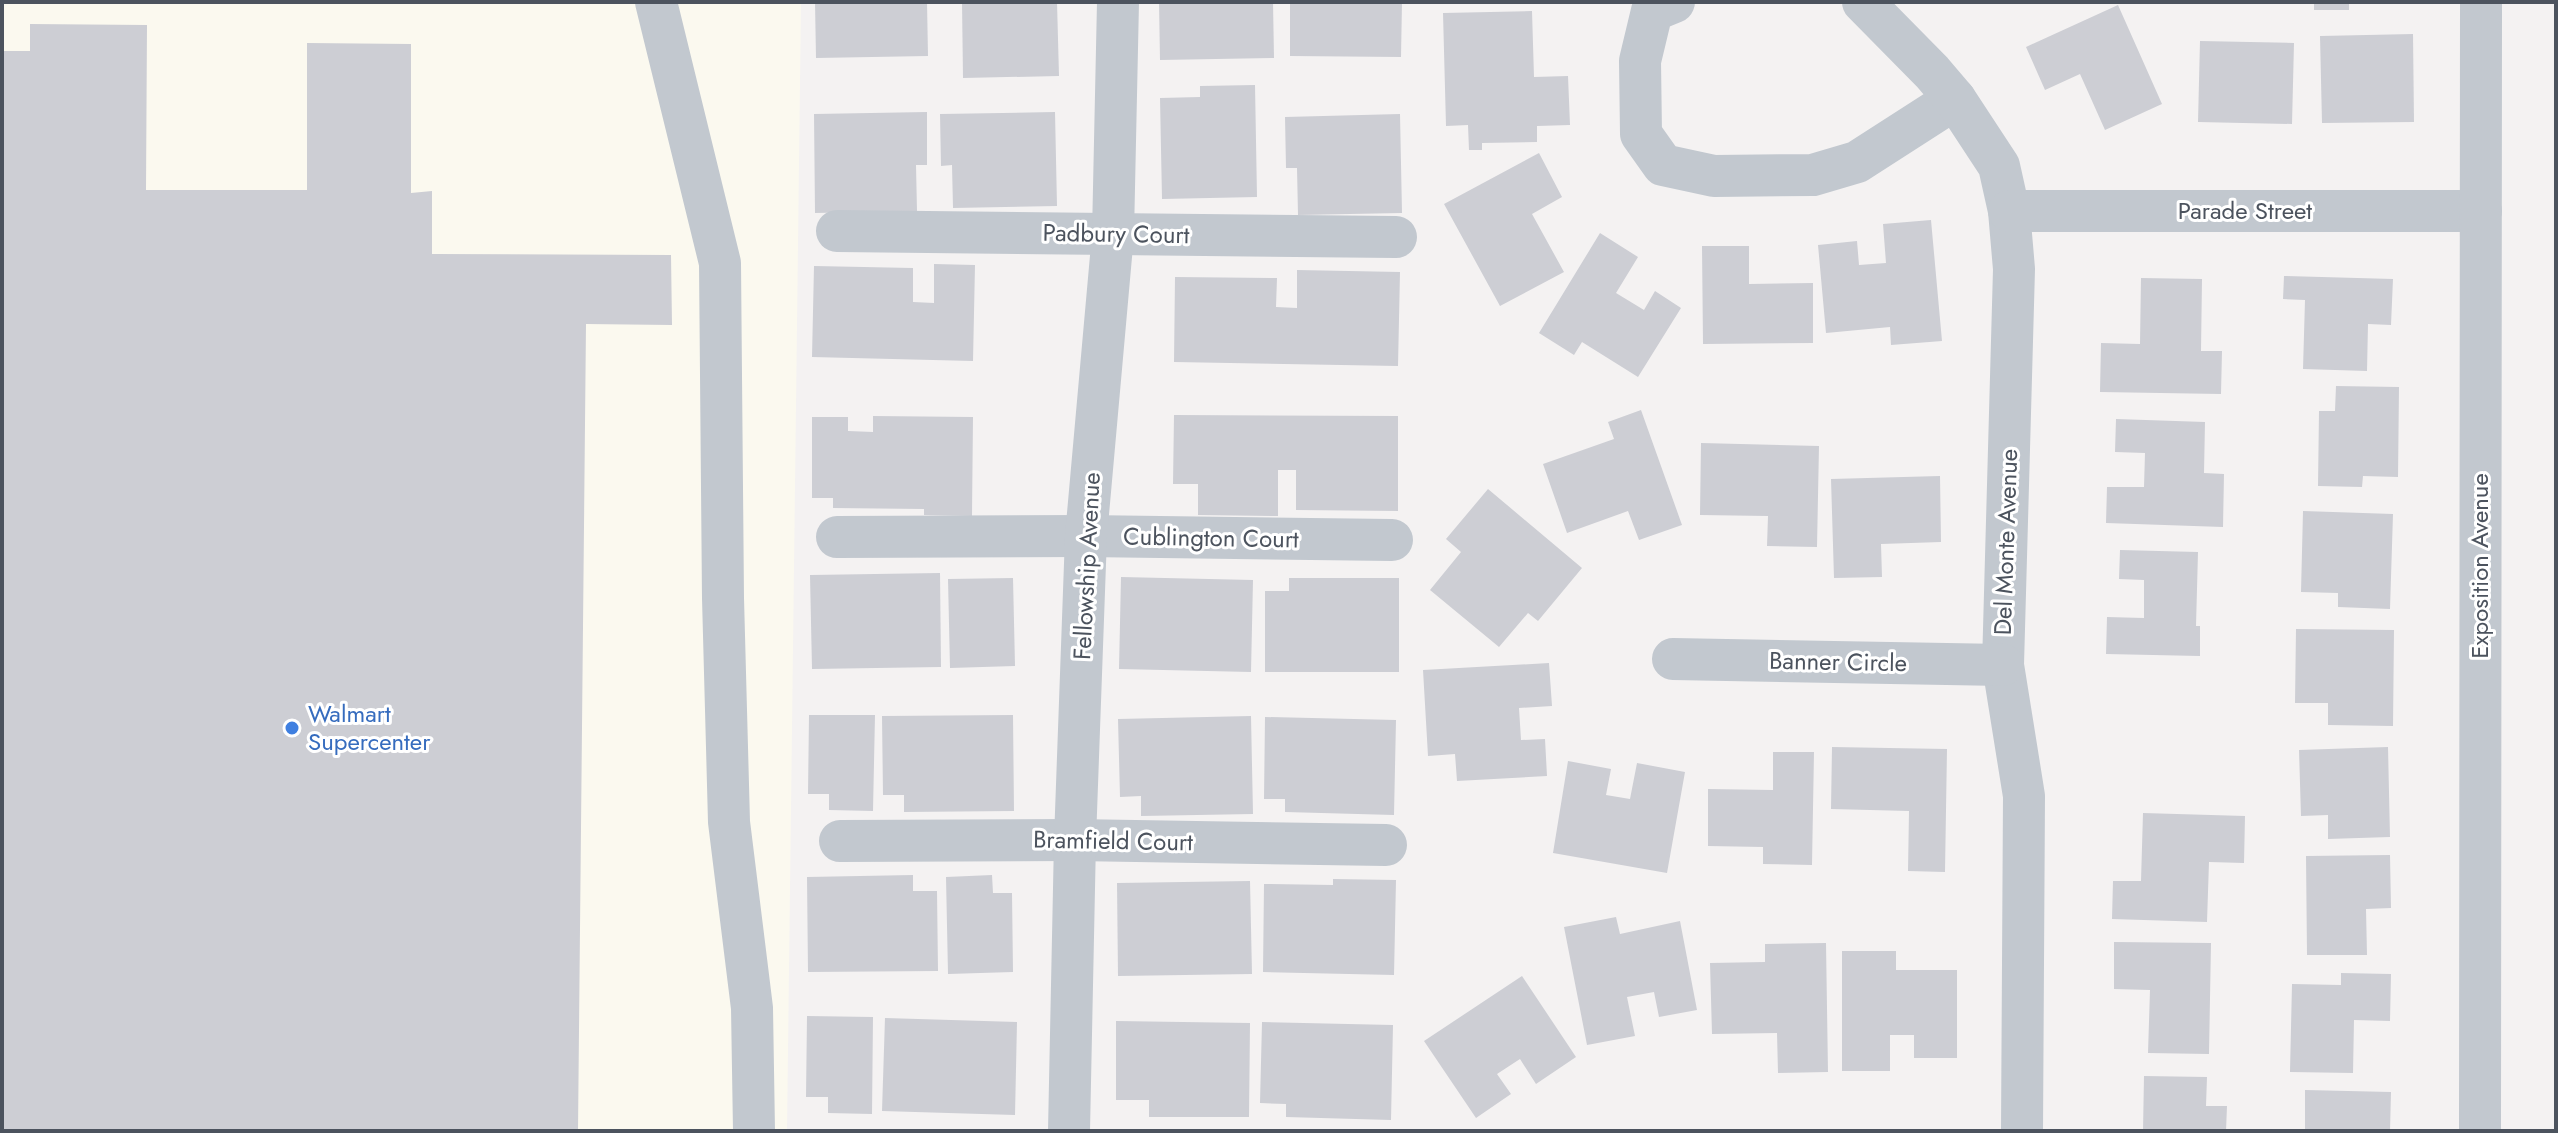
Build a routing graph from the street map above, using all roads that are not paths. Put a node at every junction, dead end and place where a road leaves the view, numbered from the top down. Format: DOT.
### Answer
graph roads {
  1 [pos="656,2"];
  2 [pos="1118,2"];
  3 [pos="1674,2"];
  4 [pos="1863,2"];
  5 [pos="2481,2"];
  6 [pos="1955,99"];
  7 [pos="2009,211"];
  8 [pos="2481,211"];
  9 [pos="837,231"];
  10 [pos="1113,234"];
  11 [pos="1396,237"];
  12 [pos="1086,536"];
  13 [pos="837,537"];
  14 [pos="1392,540"];
  15 [pos="1673,659"];
  16 [pos="2003,665"];
  17 [pos="1075,840"];
  18 [pos="840,841"];
  19 [pos="1386,845"];
  20 [pos="754,1131"];
  21 [pos="1069,1131"];
  22 [pos="2022,1131"];
  23 [pos="2480,1131"];
  1 -- 20 [label="street"];
  2 -- 10 [label="street, Fellowship Avenue"];
  3 -- 6 [label="street"];
  4 -- 6 [label="street, Del Monte Avenue"];
  5 -- 8 [label="street, Exposition Avenue"];
  6 -- 7 [label="street, Del Monte Avenue"];
  7 -- 8 [label="street, Parade Street"];
  7 -- 16 [label="street, Del Monte Avenue"];
  8 -- 23 [label="street, Exposition Avenue"];
  9 -- 10 [label="street, Padbury Court"];
  10 -- 11 [label="street, Padbury Court"];
  10 -- 12 [label="street, Fellowship Avenue"];
  12 -- 13 [label="street, Cublington Court"];
  12 -- 14 [label="street, Cublington Court"];
  12 -- 17 [label="street, Fellowship Avenue"];
  15 -- 16 [label="street, Banner Circle"];
  16 -- 22 [label="street, Del Monte Avenue"];
  17 -- 18 [label="street, Bramfield Court"];
  17 -- 19 [label="street, Bramfield Court"];
  17 -- 21 [label="street, Fellowship Avenue"];
}
